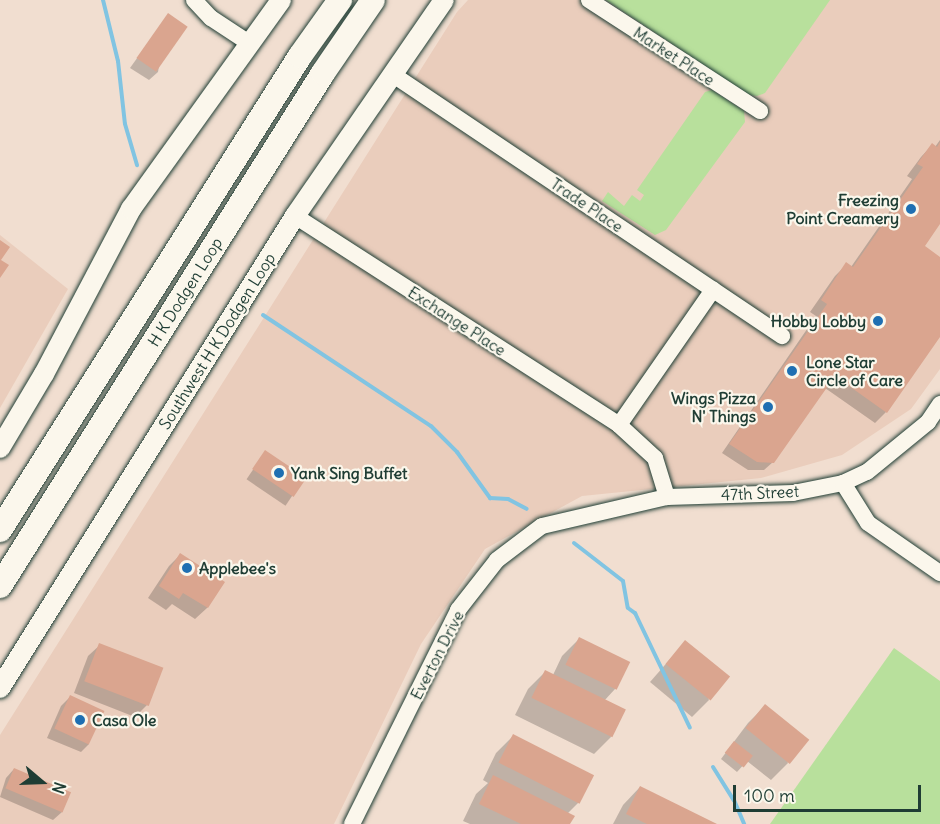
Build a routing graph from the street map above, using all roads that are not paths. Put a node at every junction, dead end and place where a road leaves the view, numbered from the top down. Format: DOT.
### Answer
graph roads {
  1 [pos="194,0"];
  2 [pos="281,0"];
  3 [pos="340,0"];
  4 [pos="373,0"];
  5 [pos="444,0"];
  6 [pos="589,0"];
  7 [pos="249,43"];
  8 [pos="392,74"];
  9 [pos="760,111"];
  10 [pos="295,216"];
  11 [pos="713,290"];
  12 [pos="782,336"];
  13 [pos="940,404"];
  14 [pos="619,425"];
  15 [pos="0,448"];
  16 [pos="843,483"];
  17 [pos="667,497"];
  18 [pos="0,530"];
  19 [pos="940,573"];
  20 [pos="0,586"];
  21 [pos="0,688"];
  22 [pos="352,824"];
  1 -- 7 [label="street"];
  2 -- 7 [label="main road"];
  3 -- 18 [label="highway, H K Dodgen Loop"];
  4 -- 20 [label="highway, H K Dodgen Loop"];
  5 -- 8 [label="main road, Southwest H K Dodgen Loop"];
  6 -- 9 [label="street, Market Place"];
  7 -- 15 [label="main road"];
  8 -- 10 [label="main road, Southwest H K Dodgen Loop"];
  8 -- 11 [label="street, Trade Place"];
  10 -- 14 [label="street, Exchange Place"];
  10 -- 21 [label="main road, Southwest H K Dodgen Loop"];
  11 -- 12 [label="street, Trade Place"];
  11 -- 14 [label="street"];
  13 -- 16 [label="street, 47th Street"];
  14 -- 17 [label="street"];
  16 -- 17 [label="street, 47th Street"];
  16 -- 19 [label="street"];
  17 -- 22 [label="street, Everton Drive"];
}
